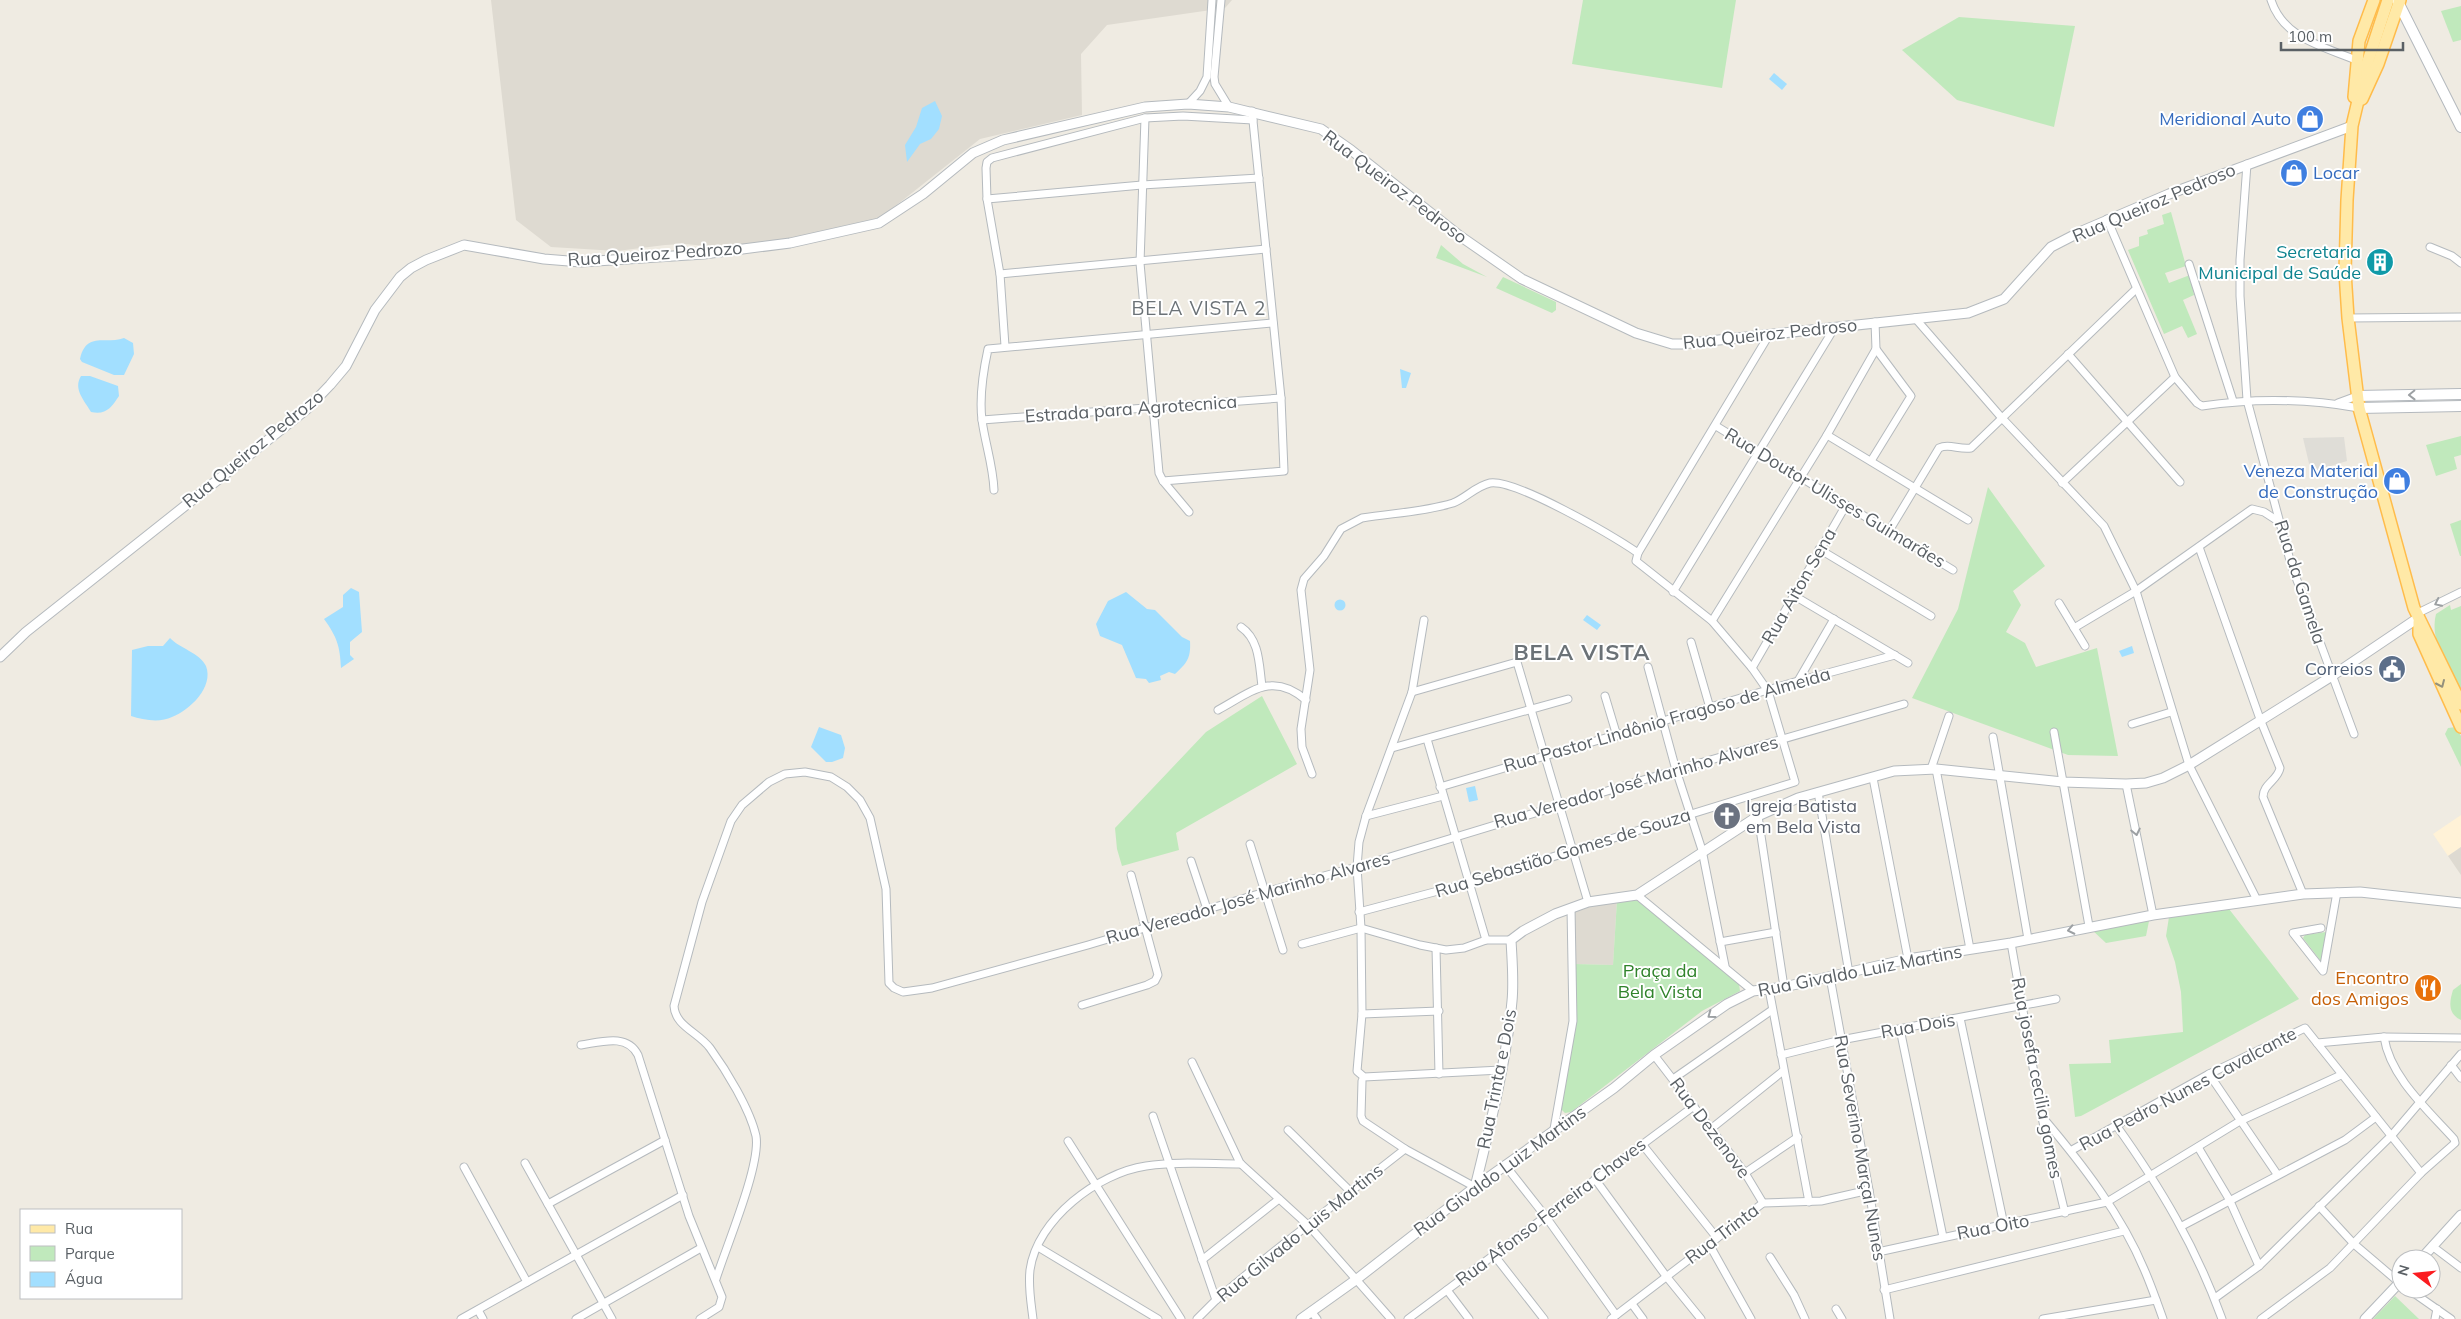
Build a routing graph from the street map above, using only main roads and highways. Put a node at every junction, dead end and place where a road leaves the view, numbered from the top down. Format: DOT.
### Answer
graph roads {
  1 [pos="2374,0"];
  2 [pos="2396,1"];
  3 [pos="2355,111"];
  4 [pos="2460,121"];
  5 [pos="2461,394"];
  6 [pos="2358,402"];
  7 [pos="2461,406"];
  8 [pos="2418,618"];
  9 [pos="2461,704"];
  10 [pos="2461,727"];
  1 -- 3 [label="main road"];
  2 -- 3 [label="main road"];
  2 -- 3 [label="main road"];
  2 -- 4 [label="main road"];
  3 -- 6 [label="main road"];
  5 -- 6 [label="main road, one-way"];
  6 -- 7 [label="main road"];
  6 -- 8 [label="main road"];
  8 -- 9 [label="main road"];
  8 -- 10 [label="main road, one-way"];
}
